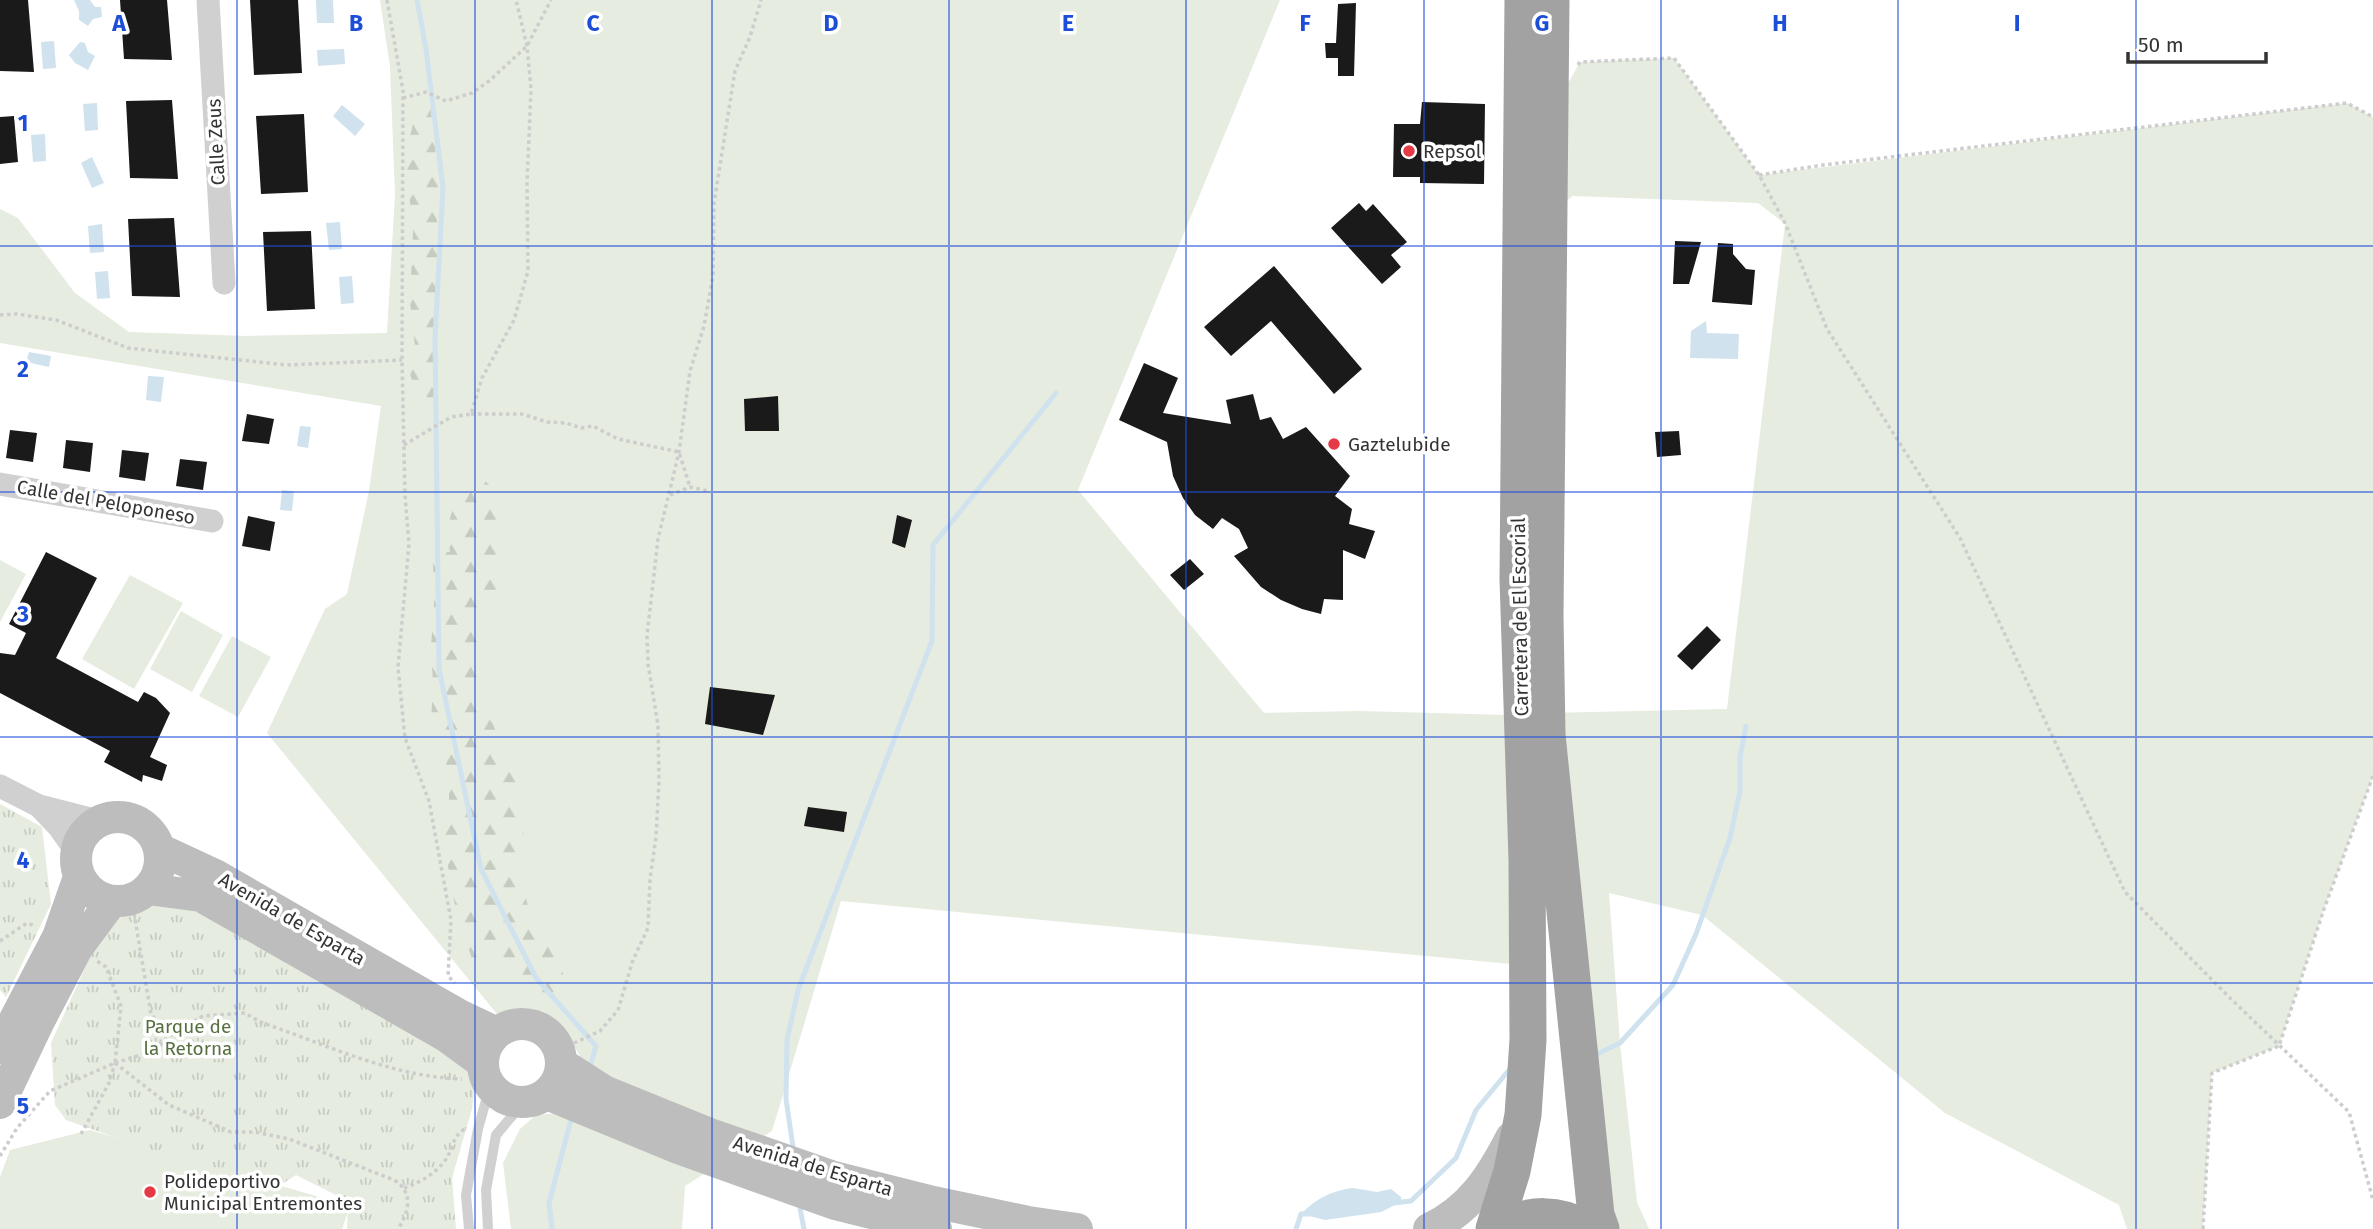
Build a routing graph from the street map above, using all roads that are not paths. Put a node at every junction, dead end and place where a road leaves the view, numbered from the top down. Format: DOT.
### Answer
graph roads {
  1 [pos="208,0"];
  2 [pos="1522,0"];
  3 [pos="1551,0"];
  4 [pos="224,283"];
  5 [pos="0,484"];
  6 [pos="212,521"];
  7 [pos="0,786"];
  8 [pos="39,806"];
  9 [pos="98,821"];
  10 [pos="159,849"];
  11 [pos="78,864"];
  12 [pos="130,897"];
  13 [pos="67,942"];
  14 [pos="497,1033"];
  15 [pos="0,1048"];
  16 [pos="560,1057"];
  17 [pos="487,1076"];
  18 [pos="2,1092"];
  19 [pos="535,1098"];
  20 [pos="1523,1115"];
  21 [pos="469,1229"];
  22 [pos="488,1229"];
  23 [pos="936,1229"];
  24 [pos="1077,1229"];
  25 [pos="1429,1229"];
  26 [pos="1494,1229"];
  27 [pos="1502,1229"];
  28 [pos="1587,1229"];
  29 [pos="1601,1229"];
  1 -- 4 [label="street, Calle Zeus"];
  2 -- 20 [label="highway, Carretera de El Escorial"];
  3 -- 29 [label="highway, Carretera de El Escorial"];
  5 -- 6 [label="street, Calle del Peloponeso"];
  7 -- 8 [label="street"];
  8 -- 9 [label="street"];
  8 -- 11 [label="street"];
  9 -- 10 [label="main road"];
  9 -- 11 [label="main road"];
  10 -- 12 [label="main road"];
  10 -- 14 [label="main road, Avenida de Esparta"];
  11 -- 12 [label="main road"];
  11 -- 13 [label="main road"];
  12 -- 13 [label="main road"];
  12 -- 17 [label="main road, Avenida de Esparta"];
  13 -- 15 [label="main road"];
  13 -- 18 [label="main road"];
  14 -- 16 [label="main road"];
  14 -- 17 [label="main road"];
  16 -- 19 [label="main road"];
  16 -- 24 [label="main road, Avenida de Esparta"];
  17 -- 19 [label="main road"];
  17 -- 21 [label="lane"];
  19 -- 22 [label="lane"];
  19 -- 23 [label="main road, Avenida de Esparta"];
  20 -- 25 [label="main road"];
  20 -- 26 [label="highway, Carretera de El Escorial"];
  27 -- 28 [label="highway"];
}
